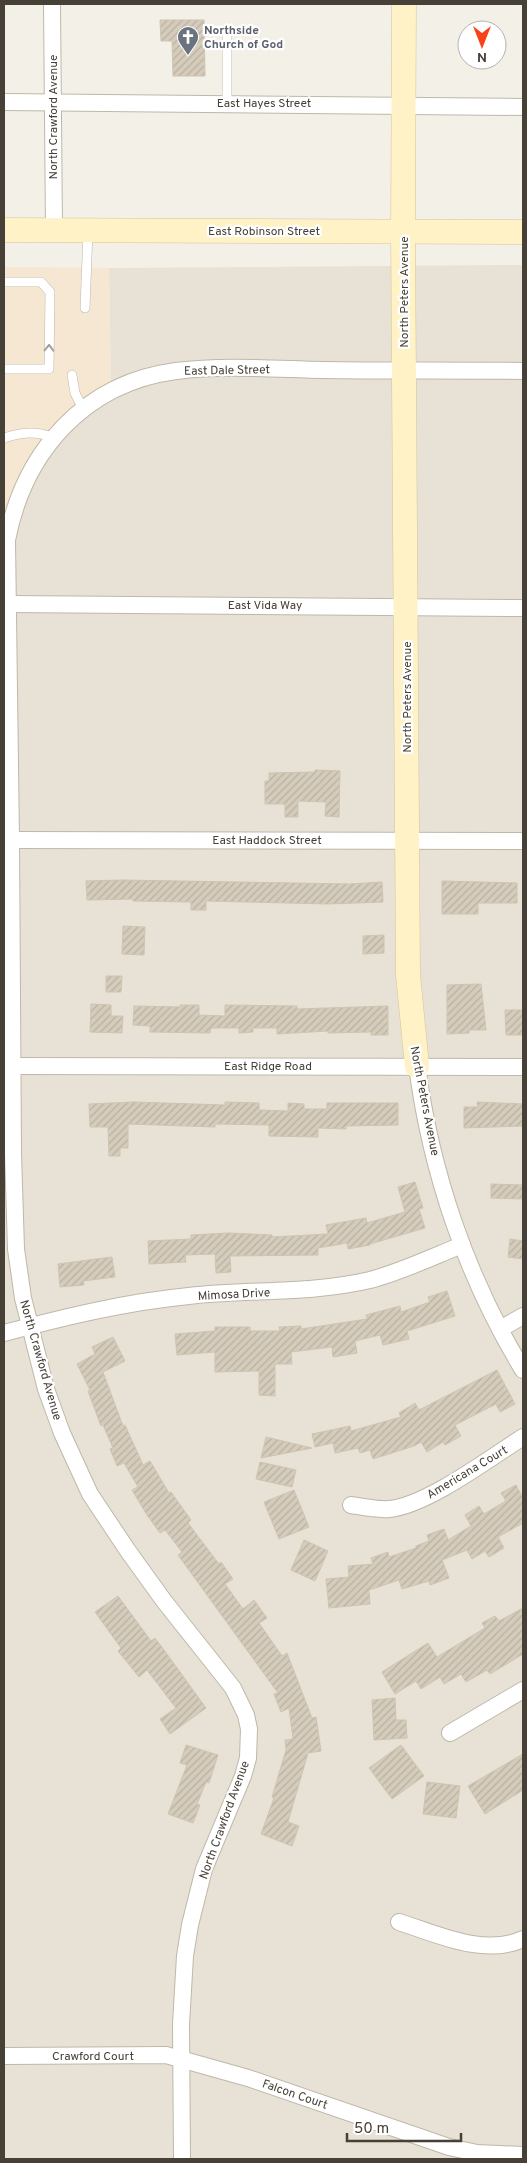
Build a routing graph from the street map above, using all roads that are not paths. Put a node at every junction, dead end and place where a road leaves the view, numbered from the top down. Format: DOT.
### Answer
graph roads {
  1 [pos="52,4"];
  2 [pos="404,4"];
  3 [pos="226,31"];
  4 [pos="4,102"];
  5 [pos="53,102"];
  6 [pos="226,103"];
  7 [pos="404,105"];
  8 [pos="523,107"];
  9 [pos="4,230"];
  10 [pos="54,230"];
  11 [pos="88,230"];
  12 [pos="403,231"];
  13 [pos="523,232"];
  14 [pos="4,282"];
  15 [pos="85,308"];
  16 [pos="4,369"];
  17 [pos="404,370"];
  18 [pos="523,371"];
  19 [pos="72,375"];
  20 [pos="83,409"];
  21 [pos="53,437"];
  22 [pos="4,438"];
  23 [pos="7,523"];
  24 [pos="8,604"];
  25 [pos="407,606"];
  26 [pos="523,608"];
  27 [pos="6,641"];
  28 [pos="11,840"];
  29 [pos="407,840"];
  30 [pos="523,841"];
  31 [pos="7,936"];
  32 [pos="13,1066"];
  33 [pos="417,1066"];
  34 [pos="523,1067"];
  35 [pos="462,1245"];
  36 [pos="523,1316"];
  37 [pos="30,1326"];
  38 [pos="500,1328"];
  39 [pos="4,1333"];
  40 [pos="523,1370"];
  41 [pos="523,1437"];
  42 [pos="351,1505"];
  43 [pos="523,1690"];
  44 [pos="450,1732"];
  45 [pos="399,1922"];
  46 [pos="523,1939"];
  47 [pos="4,2056"];
  48 [pos="182,2059"];
  49 [pos="523,2156"];
  50 [pos="182,2159"];
  1 -- 5 [label="street, North Crawford Avenue"];
  2 -- 7 [label="street, North Peters Avenue"];
  3 -- 6 [label="lane"];
  4 -- 5 [label="street, East Hayes Street"];
  5 -- 6 [label="street, East Hayes Street"];
  5 -- 10 [label="street, North Crawford Avenue"];
  6 -- 7 [label="street, East Hayes Street"];
  7 -- 8 [label="street, East Hayes Street"];
  7 -- 12 [label="street, North Peters Avenue"];
  9 -- 10 [label="street, East Robinson Street"];
  10 -- 11 [label="street, East Robinson Street"];
  11 -- 12 [label="street, East Robinson Street"];
  11 -- 15 [label="lane"];
  12 -- 13 [label="street, East Robinson Street"];
  12 -- 17 [label="street, North Peters Avenue"];
  16 -- 14 [label="lane, one-way"];
  17 -- 18 [label="street, East Dale Street"];
  17 -- 20 [label="street, East Dale Street"];
  17 -- 25 [label="street, North Peters Avenue"];
  19 -- 20 [label="lane"];
  20 -- 21 [label="street, East Dale Street"];
  21 -- 22 [label="lane"];
  21 -- 23 [label="street, East Dale Street"];
  23 -- 24 [label="street, North Crawford Avenue"];
  24 -- 25 [label="street, East Vida Way"];
  24 -- 27 [label="street, North Crawford Avenue"];
  25 -- 26 [label="street, East Vida Way"];
  25 -- 29 [label="street, North Peters Avenue"];
  27 -- 28 [label="street, North Crawford Avenue"];
  28 -- 29 [label="street, East Haddock Street"];
  28 -- 31 [label="street, North Crawford Avenue"];
  29 -- 30 [label="street, East Haddock Street"];
  29 -- 33 [label="street, North Peters Avenue"];
  31 -- 32 [label="street, North Crawford Avenue"];
  32 -- 33 [label="street, East Ridge Road"];
  32 -- 37 [label="street, North Crawford Avenue"];
  33 -- 34 [label="street, East Ridge Road"];
  33 -- 35 [label="street, North Peters Avenue"];
  35 -- 37 [label="street, Mimosa Drive"];
  35 -- 38 [label="street, North Peters Avenue"];
  36 -- 38 [label="street"];
  37 -- 39 [label="street, Mimosa Drive"];
  37 -- 48 [label="street, North Crawford Avenue"];
  38 -- 40 [label="street, North Peters Avenue"];
  41 -- 42 [label="street, Americana Court"];
  43 -- 44 [label="street"];
  45 -- 46 [label="street"];
  47 -- 48 [label="street, Crawford Court"];
  48 -- 49 [label="street, Falcon Court"];
  48 -- 50 [label="street, North Crawford Avenue"];
}
